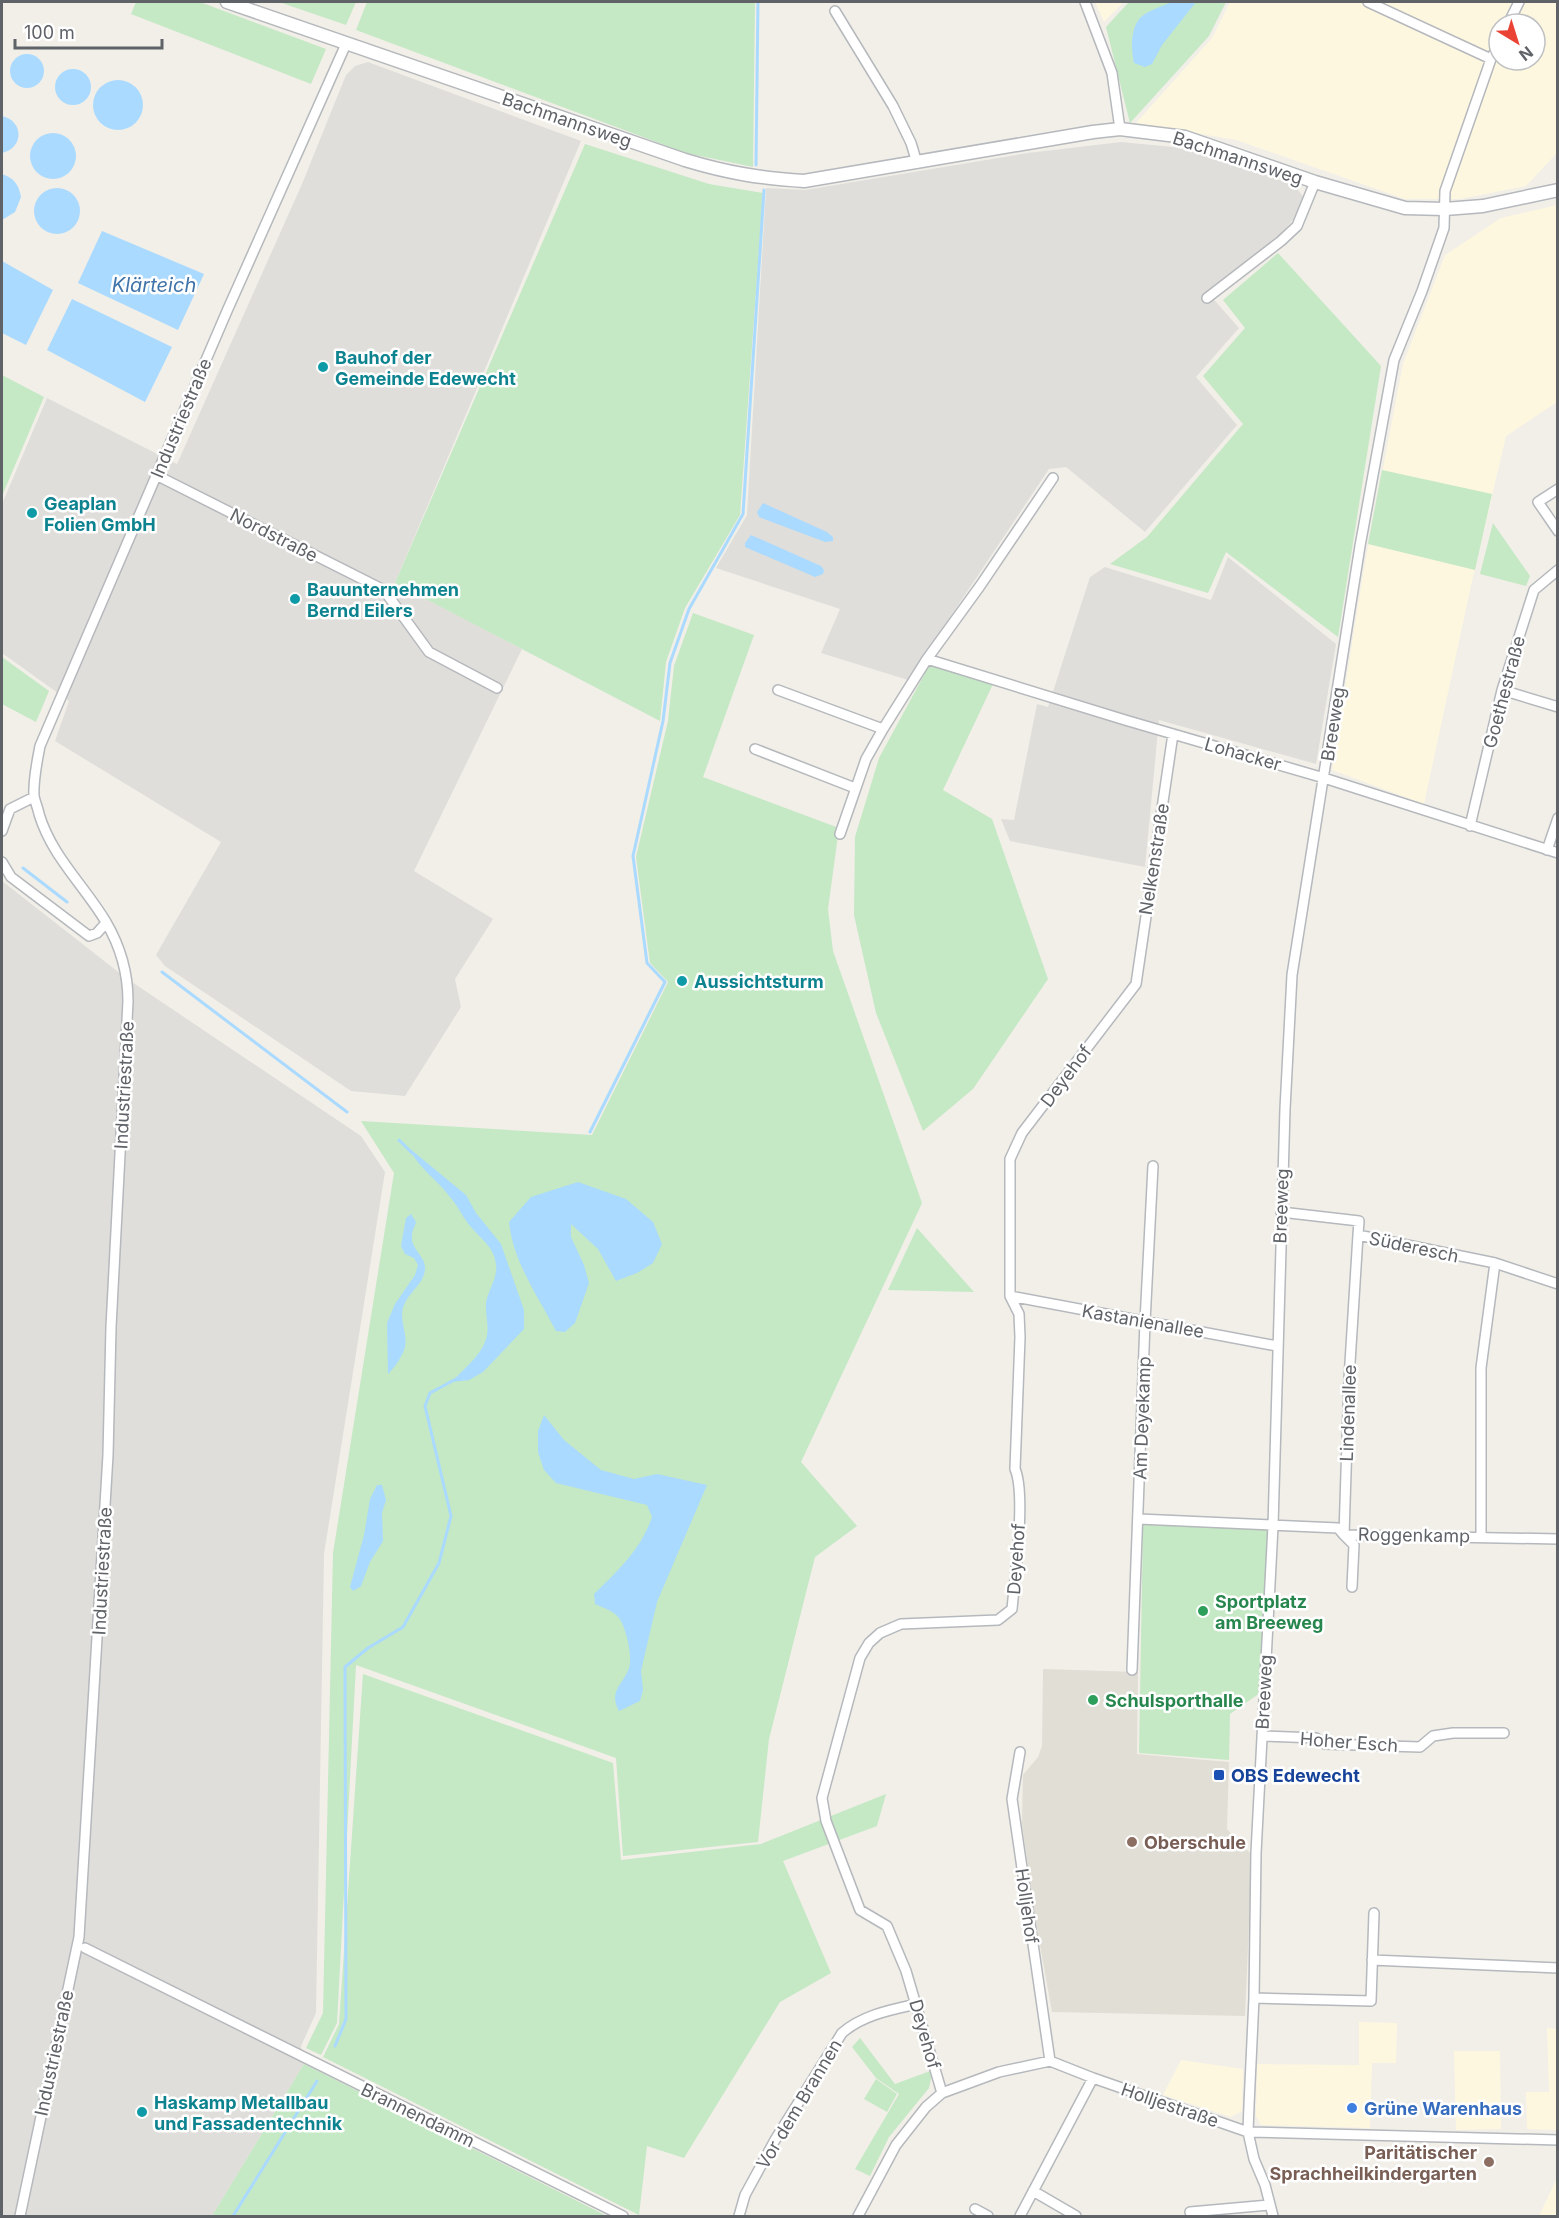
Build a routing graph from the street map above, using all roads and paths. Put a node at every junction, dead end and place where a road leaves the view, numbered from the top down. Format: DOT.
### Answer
graph roads {
  1 [pos="227,2"];
  2 [pos="1085,2"];
  3 [pos="1368,2"];
  4 [pos="834,11"];
  5 [pos="346,44"];
  6 [pos="1487,56"];
  7 [pos="1487,70"];
  8 [pos="1120,129"];
  9 [pos="917,163"];
  10 [pos="1315,182"];
  11 [pos="1557,190"];
  12 [pos="1445,209"];
  13 [pos="1207,298"];
  14 [pos="156,475"];
  15 [pos="1053,478"];
  16 [pos="1557,489"];
  17 [pos="1557,531"];
  18 [pos="1557,570"];
  19 [pos="927,659"];
  20 [pos="497,688"];
  21 [pos="778,690"];
  22 [pos="1502,690"];
  23 [pos="1557,707"];
  24 [pos="883,729"];
  25 [pos="1173,734"];
  26 [pos="755,749"];
  27 [pos="1324,778"];
  28 [pos="855,789"];
  29 [pos="34,797"];
  30 [pos="1557,818"];
  31 [pos="1470,826"];
  32 [pos="2,831"];
  33 [pos="840,834"];
  34 [pos="1547,850"];
  35 [pos="1557,853"];
  36 [pos="2,862"];
  37 [pos="106,923"];
  38 [pos="1136,984"];
  39 [pos="1153,1166"];
  40 [pos="1281,1212"];
  41 [pos="1358,1235"];
  42 [pos="1495,1263"];
  43 [pos="1557,1284"];
  44 [pos="1010,1296"];
  45 [pos="1145,1322"];
  46 [pos="1277,1346"];
  47 [pos="1139,1520"];
  48 [pos="1273,1526"];
  49 [pos="1344,1535"];
  50 [pos="1481,1536"];
  51 [pos="1557,1539"];
  52 [pos="1352,1587"];
  53 [pos="1132,1670"];
  54 [pos="1504,1733"];
  55 [pos="1262,1736"];
  56 [pos="1020,1752"];
  57 [pos="1374,1913"];
  58 [pos="85,1948"];
  59 [pos="1372,1960"];
  60 [pos="1557,1968"];
  61 [pos="1254,1998"];
  62 [pos="917,2004"];
  63 [pos="1050,2061"];
  64 [pos="1093,2078"];
  65 [pos="942,2093"];
  66 [pos="1248,2132"];
  67 [pos="1557,2140"];
  68 [pos="1033,2191"];
  69 [pos="1269,2205"];
  70 [pos="975,2209"];
  71 [pos="1190,2212"];
  72 [pos="20,2217"];
  73 [pos="623,2217"];
  74 [pos="739,2217"];
  75 [pos="858,2217"];
  76 [pos="988,2217"];
  77 [pos="1020,2217"];
  78 [pos="1076,2217"];
  79 [pos="1273,2217"];
  1 -- 5 [label="street, Bachmannsweg"];
  2 -- 8 [label="street"];
  3 -- 6 [label="street"];
  4 -- 9 [label="street"];
  5 -- 9 [label="street, Bachmannsweg"];
  5 -- 14 [label="street, Industriestraße"];
  7 -- 12 [label="street, Breeweg"];
  8 -- 9 [label="street, Bachmannsweg"];
  8 -- 10 [label="street, Bachmannsweg"];
  10 -- 12 [label="street, Bachmannsweg"];
  10 -- 13 [label="street"];
  11 -- 12 [label="street, Bachmannsweg"];
  12 -- 27 [label="street, Breeweg"];
  14 -- 20 [label="street, Nordstraße"];
  14 -- 29 [label="street, Industriestraße"];
  15 -- 19 [label="street"];
  16 -- 17 [label="street"];
  18 -- 22 [label="street, Goethestraße"];
  19 -- 24 [label="street"];
  19 -- 25 [label="street, Lohacker"];
  21 -- 24 [label="street"];
  22 -- 23 [label="street"];
  22 -- 31 [label="street, Goethestraße"];
  24 -- 28 [label="street"];
  25 -- 27 [label="street, Lohacker"];
  25 -- 38 [label="street, Nelkenstraße"];
  26 -- 28 [label="street"];
  27 -- 31 [label="street, Lohacker"];
  27 -- 40 [label="street, Breeweg"];
  28 -- 33 [label="street"];
  29 -- 32 [label="street"];
  29 -- 37 [label="street, Industriestraße"];
  30 -- 34 [label="street"];
  31 -- 34 [label="street, Lohacker"];
  34 -- 35 [label="street, Lohacker"];
  36 -- 37 [label="street"];
  37 -- 72 [label="street, Industriestraße"];
  38 -- 44 [label="street, Deyehof"];
  39 -- 45 [label="street, Am Deyekamp"];
  40 -- 41 [label="street, Süderesch"];
  40 -- 46 [label="street, Breeweg"];
  41 -- 42 [label="street, Süderesch"];
  41 -- 49 [label="street, Lindenallee"];
  42 -- 43 [label="street, Süderesch"];
  42 -- 50 [label="street"];
  44 -- 45 [label="street, Kastanienallee"];
  44 -- 62 [label="street, Deyehof"];
  45 -- 46 [label="street, Kastanienallee"];
  45 -- 47 [label="street, Am Deyekamp"];
  46 -- 48 [label="street, Breeweg"];
  47 -- 48 [label="street, Roggenkamp"];
  47 -- 53 [label="street, Am Deyekamp"];
  48 -- 49 [label="street, Roggenkamp"];
  48 -- 55 [label="street, Breeweg"];
  49 -- 50 [label="street, Roggenkamp"];
  49 -- 52 [label="street, Lindenallee"];
  50 -- 51 [label="street, Roggenkamp"];
  54 -- 55 [label="street, Hoher Esch"];
  55 -- 61 [label="street, Breeweg"];
  56 -- 63 [label="street, Holljehof"];
  57 -- 59 [label="street"];
  58 -- 73 [label="street, Brannendamm"];
  59 -- 60 [label="street"];
  59 -- 61 [label="street"];
  61 -- 66 [label="street, Breeweg"];
  62 -- 65 [label="street, Deyehof"];
  62 -- 74 [label="street, Vor dem Brannen"];
  63 -- 64 [label="street, Holljestraße"];
  63 -- 65 [label="street"];
  64 -- 66 [label="street, Holljestraße"];
  64 -- 68 [label="street"];
  65 -- 75 [label="street"];
  66 -- 67 [label="street, Holljestraße"];
  66 -- 69 [label="street, Breeweg"];
  68 -- 77 [label="street"];
  68 -- 78 [label="street"];
  69 -- 71 [label="street"];
  69 -- 79 [label="street, Breeweg"];
  70 -- 76 [label="street"];
}
